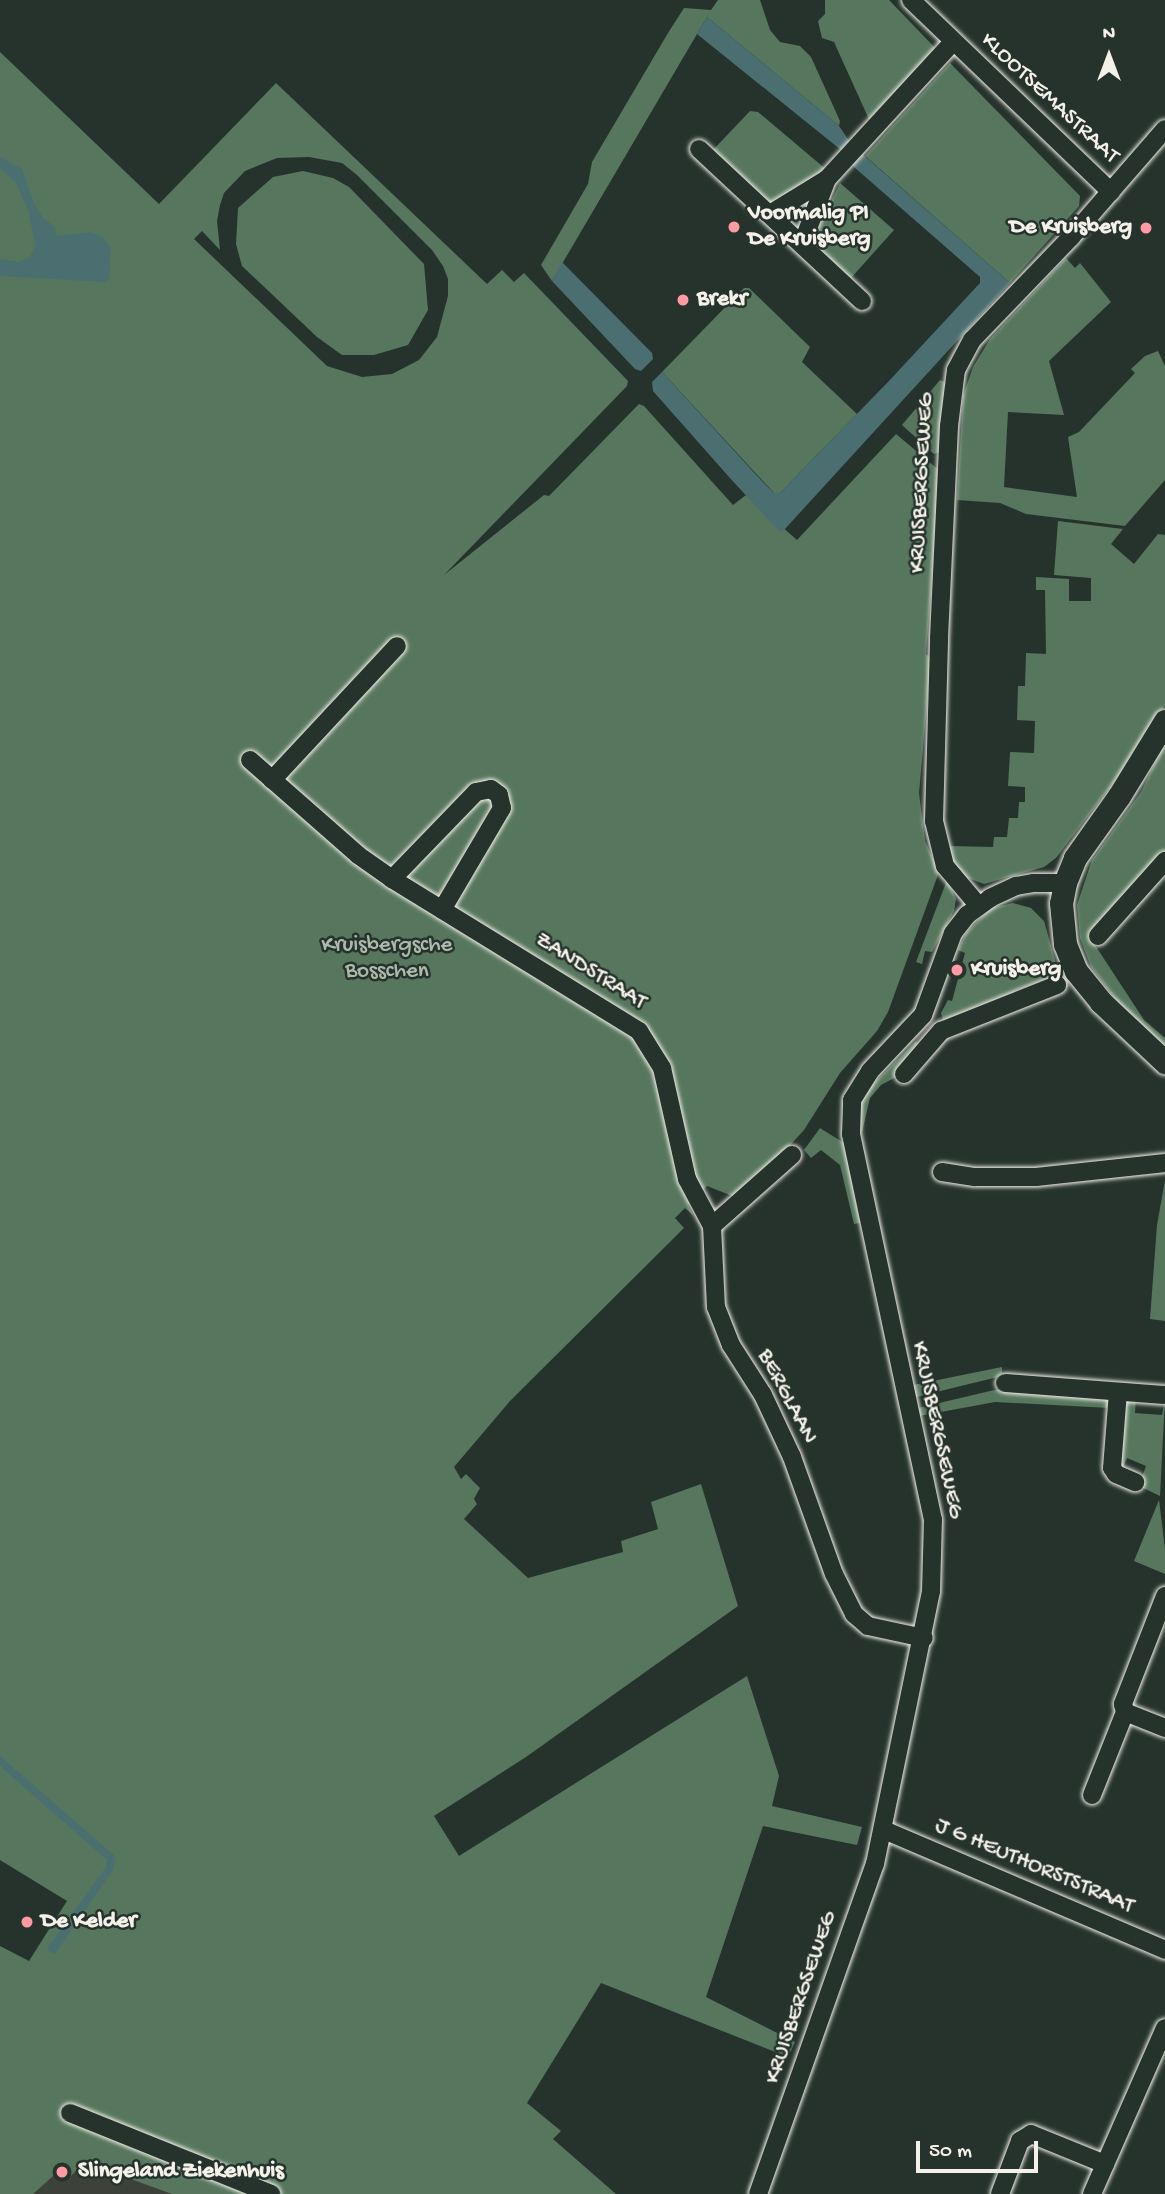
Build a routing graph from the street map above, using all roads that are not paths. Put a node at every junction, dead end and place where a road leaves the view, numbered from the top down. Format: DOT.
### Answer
graph roads {
  1 [pos="911,0"];
  2 [pos="953,43"];
  3 [pos="1165,130"];
  4 [pos="699,149"];
  5 [pos="827,179"];
  6 [pos="1111,192"];
  7 [pos="770,214"];
  8 [pos="802,244"];
  9 [pos="862,301"];
  10 [pos="397,646"];
  11 [pos="1165,721"];
  12 [pos="250,760"];
  13 [pos="272,780"];
  14 [pos="1165,861"];
  15 [pos="392,879"];
  16 [pos="1065,883"];
  17 [pos="978,905"];
  18 [pos="442,910"];
  19 [pos="1098,936"];
  20 [pos="1057,985"];
  21 [pos="913,1028"];
  22 [pos="930,1043"];
  23 [pos="1165,1062"];
  24 [pos="904,1074"];
  25 [pos="792,1155"];
  26 [pos="1165,1163"];
  27 [pos="942,1172"];
  28 [pos="712,1226"];
  29 [pos="1005,1382"];
  30 [pos="1118,1392"];
  31 [pos="1165,1395"];
  32 [pos="1135,1482"];
  33 [pos="1165,1596"];
  34 [pos="924,1638"];
  35 [pos="1125,1712"];
  36 [pos="1165,1728"];
  37 [pos="1091,1795"];
  38 [pos="884,1830"];
  39 [pos="1165,1950"];
  40 [pos="1165,2028"];
  41 [pos="70,2113"];
  42 [pos="1105,2164"];
  43 [pos="271,2194"];
  44 [pos="758,2194"];
  45 [pos="1000,2194"];
  46 [pos="1092,2194"];
  1 -- 2 [label="street, KLOOTSEMASTRAAT"];
  2 -- 5 [label="street, KLOOTSEMASTRAAT"];
  2 -- 6 [label="street, KLOOTSEMASTRAAT"];
  3 -- 6 [label="street, KRUISBERGSEWEG"];
  4 -- 7 [label="street"];
  5 -- 7 [label="street, KLOOTSEMASTRAAT"];
  5 -- 8 [label="street, KLOOTSEMASTRAAT"];
  6 -- 17 [label="street, KRUISBERGSEWEG"];
  7 -- 8 [label="street"];
  8 -- 9 [label="street"];
  10 -- 13 [label="street"];
  11 -- 16 [label="main road"];
  12 -- 13 [label="street, ZANDSTRAAT"];
  13 -- 15 [label="street, ZANDSTRAAT"];
  14 -- 19 [label="street"];
  15 -- 18 [label="street, ZANDSTRAAT"];
  15 -- 18 [label="street"];
  16 -- 17 [label="street, KRUISBERGSEWEG"];
  16 -- 23 [label="main road"];
  17 -- 21 [label="street, KRUISBERGSEWEG"];
  18 -- 28 [label="street, ZANDSTRAAT"];
  20 -- 22 [label="street"];
  21 -- 22 [label="street"];
  21 -- 34 [label="street, KRUISBERGSEWEG"];
  22 -- 24 [label="street"];
  25 -- 28 [label="street"];
  26 -- 27 [label="street"];
  28 -- 34 [label="street, BERGLAAN"];
  29 -- 30 [label="street"];
  30 -- 31 [label="street"];
  30 -- 32 [label="street"];
  33 -- 35 [label="street"];
  34 -- 38 [label="street, KRUISBERGSEWEG"];
  35 -- 36 [label="street"];
  35 -- 37 [label="street"];
  38 -- 39 [label="street, J G HEUTHORSTSTRAAT"];
  38 -- 44 [label="street, KRUISBERGSEWEG"];
  40 -- 42 [label="street"];
  41 -- 43 [label="street"];
  42 -- 45 [label="street"];
  42 -- 46 [label="street"];
}
